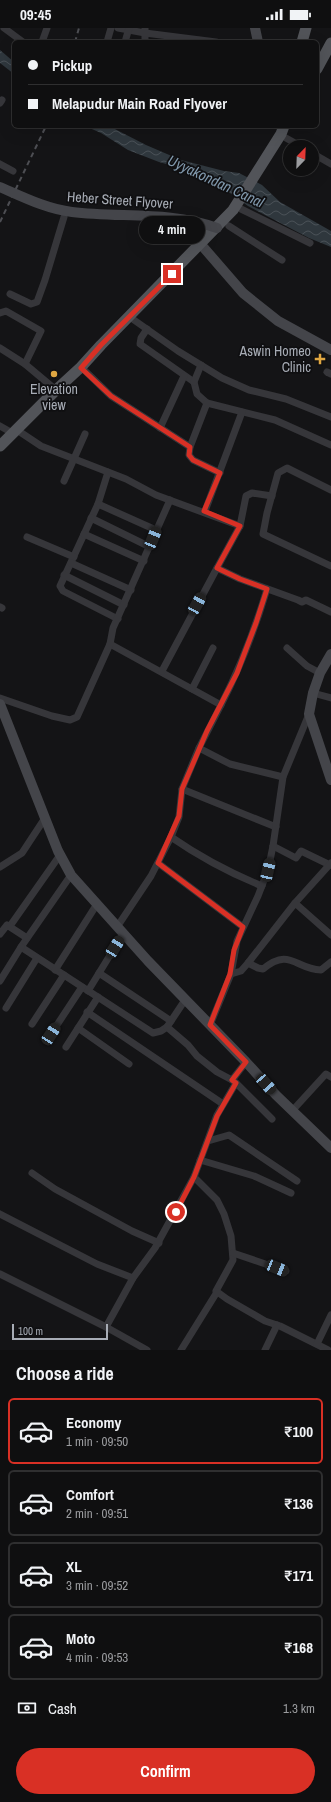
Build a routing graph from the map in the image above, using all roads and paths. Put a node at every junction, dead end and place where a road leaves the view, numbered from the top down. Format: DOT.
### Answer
graph roads {
  1 [pos="4,28"];
  2 [pos="47,28"];
  3 [pos="111,28"];
  4 [pos="118,28"];
  5 [pos="254,28"];
  6 [pos="306,28"];
  7 [pos="128,29"];
  8 [pos="145,31"];
  9 [pos="20,40"];
  10 [pos="43,40"];
  11 [pos="108,40"];
  12 [pos="125,40"];
  13 [pos="203,40"];
  14 [pos="257,40"];
  15 [pos="303,40"];
  16 [pos="331,43"];
  17 [pos="319,65"];
  18 [pos="284,132"];
  19 [pos="294,140"];
  20 [pos="319,157"];
  21 [pos="0,164"];
  22 [pos="331,164"];
  23 [pos="13,171"];
  24 [pos="0,187"];
  25 [pos="241,209"];
  26 [pos="64,216"];
  27 [pos="229,226"];
  28 [pos="217,228"];
  29 [pos="310,243"];
  30 [pos="204,248"];
  31 [pos="282,260"];
  32 [pos="10,294"];
  33 [pos="0,313"];
  34 [pos="134,320"];
  35 [pos="147,329"];
  36 [pos="0,348"];
  37 [pos="331,350"];
  38 [pos="24,364"];
  39 [pos="201,366"];
  40 [pos="81,368"];
  41 [pos="184,376"];
  42 [pos="194,382"];
  43 [pos="56,390"];
  44 [pos="207,403"];
  45 [pos="242,412"];
  46 [pos="331,417"];
  47 [pos="0,426"];
  48 [pos="160,428"];
  49 [pos="16,432"];
  50 [pos="85,434"];
  51 [pos="331,445"];
  52 [pos="0,446"];
  53 [pos="190,447"];
  54 [pos="75,459"];
  55 [pos="108,472"];
  56 [pos="220,473"];
  57 [pos="64,481"];
  58 [pos="331,490"];
  59 [pos="272,496"];
  60 [pos="170,500"];
  61 [pos="98,504"];
  62 [pos="204,511"];
  63 [pos="91,518"];
  64 [pos="240,526"];
  65 [pos="156,530"];
  66 [pos="84,534"];
  67 [pos="27,537"];
  68 [pos="150,547"];
  69 [pos="72,560"];
  70 [pos="144,561"];
  71 [pos="331,566"];
  72 [pos="217,568"];
  73 [pos="64,575"];
  74 [pos="267,589"];
  75 [pos="131,590"];
  76 [pos="124,605"];
  77 [pos="331,612"];
  78 [pos="118,619"];
  79 [pos="110,644"];
  80 [pos="213,648"];
  81 [pos="287,648"];
  82 [pos="331,654"];
  83 [pos="162,671"];
  84 [pos="320,673"];
  85 [pos="192,688"];
  86 [pos="313,693"];
  87 [pos="0,698"];
  88 [pos="331,698"];
  89 [pos="0,704"];
  90 [pos="221,705"];
  91 [pos="309,714"];
  92 [pos="199,748"];
  93 [pos="283,777"];
  94 [pos="331,780"];
  95 [pos="182,789"];
  96 [pos="45,818"];
  97 [pos="276,827"];
  98 [pos="171,836"];
  99 [pos="273,846"];
  100 [pos="60,855"];
  101 [pos="158,863"];
  102 [pos="330,864"];
  103 [pos="0,867"];
  104 [pos="71,875"];
  105 [pos="262,886"];
  106 [pos="97,904"];
  107 [pos="295,904"];
  108 [pos="10,926"];
  109 [pos="243,927"];
  110 [pos="120,930"];
  111 [pos="0,934"];
  112 [pos="331,935"];
  113 [pos="27,938"];
  114 [pos="21,946"];
  115 [pos="37,958"];
  116 [pos="331,962"];
  117 [pos="248,963"];
  118 [pos="55,970"];
  119 [pos="99,973"];
  120 [pos="230,974"];
  121 [pos="64,975"];
  122 [pos="0,981"];
  123 [pos="85,989"];
  124 [pos="98,997"];
  125 [pos="185,1000"];
  126 [pos="6,1008"];
  127 [pos="87,1012"];
  128 [pos="32,1024"];
  129 [pos="169,1024"];
  130 [pos="210,1025"];
  131 [pos="78,1028"];
  132 [pos="51,1034"];
  133 [pos="66,1047"];
  134 [pos="246,1062"];
  135 [pos="129,1064"];
  136 [pos="331,1076"];
  137 [pos="234,1082"];
  138 [pos="223,1104"];
  139 [pos="292,1111"];
  140 [pos="272,1119"];
  141 [pos="208,1141"];
  142 [pos="331,1148"];
  143 [pos="200,1160"];
  144 [pos="32,1174"];
  145 [pos="194,1177"];
  146 [pos="297,1181"];
  147 [pos="291,1193"];
  148 [pos="0,1214"];
  149 [pos="158,1243"];
  150 [pos="233,1253"];
  151 [pos="286,1271"];
  152 [pos="0,1274"];
  153 [pos="133,1278"];
  154 [pos="217,1292"];
  155 [pos="331,1315"];
  156 [pos="277,1325"];
  157 [pos="106,1327"];
  158 [pos="317,1344"];
  159 [pos="147,1350"];
  160 [pos="181,1350"];
  161 [pos="265,1350"];
  162 [pos="328,1350"];
  1 -- 9 [label="street"];
  2 -- 10 [label="street"];
  3 -- 11 [label="street"];
  4 -- 7 [label="street"];
  5 -- 14 [label="main road"];
  6 -- 15 [label="main road"];
  7 -- 8 [label="street"];
  7 -- 12 [label="street"];
  8 -- 13 [label="street"];
  16 -- 17 [label="main road"];
  18 -- 19 [label="street"];
  18 -- 28 [label="main road"];
  20 -- 22 [label="street"];
  21 -- 23 [label="street"];
  24 -- 28 [label="main road, Heber Street Flyover, bridge"];
  25 -- 29 [label="street"];
  26 -- 32 [label="street"];
  27 -- 31 [label="street"];
  28 -- 40 [label="main road"];
  30 -- 37 [label="main road"];
  33 -- 38 [label="street"];
  34 -- 35 [label="street"];
  35 -- 39 [label="street"];
  35 -- 41 [label="street"];
  36 -- 38 [label="street"];
  38 -- 43 [label="street"];
  39 -- 42 [label="street"];
  39 -- 46 [label="street"];
  40 -- 43 [label="main road"];
  40 -- 48 [label="street"];
  41 -- 42 [label="street"];
  41 -- 48 [label="street"];
  42 -- 44 [label="street"];
  43 -- 49 [label="main road"];
  44 -- 45 [label="street"];
  44 -- 53 [label="street"];
  45 -- 51 [label="street"];
  45 -- 56 [label="street"];
  47 -- 49 [label="street"];
  48 -- 53 [label="street"];
  49 -- 52 [label="main road"];
  49 -- 54 [label="street"];
  50 -- 54 [label="street"];
  53 -- 56 [label="street"];
  54 -- 55 [label="street"];
  54 -- 57 [label="street"];
  55 -- 60 [label="street"];
  55 -- 61 [label="street"];
  56 -- 62 [label="street"];
  58 -- 59 [label="street"];
  59 -- 64 [label="street"];
  59 -- 71 [label="street"];
  60 -- 62 [label="street"];
  60 -- 65 [label="street"];
  61 -- 63 [label="street"];
  61 -- 65 [label="street"];
  62 -- 64 [label="street"];
  63 -- 66 [label="street"];
  63 -- 68 [label="street"];
  64 -- 72 [label="street"];
  65 -- 68 [label="street"];
  66 -- 69 [label="street"];
  66 -- 70 [label="street"];
  67 -- 69 [label="street"];
  68 -- 70 [label="street"];
  69 -- 73 [label="street"];
  69 -- 75 [label="street"];
  70 -- 75 [label="street"];
  72 -- 74 [label="street"];
  72 -- 83 [label="street"];
  73 -- 76 [label="street"];
  73 -- 78 [label="street"];
  74 -- 77 [label="street"];
  74 -- 90 [label="street"];
  75 -- 76 [label="street"];
  76 -- 78 [label="street"];
  78 -- 79 [label="street"];
  79 -- 83 [label="street"];
  79 -- 87 [label="street"];
  80 -- 85 [label="street"];
  81 -- 84 [label="street"];
  82 -- 84 [label="main road"];
  83 -- 85 [label="street"];
  84 -- 86 [label="main road"];
  85 -- 90 [label="street"];
  86 -- 88 [label="street"];
  86 -- 91 [label="main road"];
  89 -- 96 [label="main road"];
  90 -- 92 [label="street"];
  91 -- 93 [label="street"];
  91 -- 94 [label="main road"];
  92 -- 93 [label="street"];
  92 -- 95 [label="street"];
  93 -- 97 [label="street"];
  95 -- 97 [label="street"];
  95 -- 98 [label="street"];
  96 -- 100 [label="main road"];
  96 -- 103 [label="street"];
  97 -- 99 [label="street"];
  98 -- 101 [label="street"];
  98 -- 105 [label="street"];
  99 -- 102 [label="street"];
  99 -- 105 [label="street"];
  100 -- 104 [label="main road"];
  100 -- 108 [label="street"];
  101 -- 109 [label="street"];
  101 -- 110 [label="street"];
  102 -- 107 [label="street"];
  104 -- 106 [label="main road"];
  104 -- 113 [label="street"];
  105 -- 109 [label="street"];
  106 -- 110 [label="main road"];
  106 -- 118 [label="street"];
  107 -- 112 [label="street"];
  107 -- 117 [label="street"];
  108 -- 111 [label="street"];
  108 -- 113 [label="street"];
  109 -- 120 [label="street"];
  110 -- 119 [label="street"];
  110 -- 125 [label="main road"];
  113 -- 114 [label="street"];
  114 -- 115 [label="street"];
  114 -- 122 [label="street"];
  115 -- 118 [label="street"];
  115 -- 126 [label="street"];
  116 -- 117 [label="street"];
  117 -- 120 [label="street"];
  118 -- 121 [label="street"];
  119 -- 123 [label="street"];
  119 -- 129 [label="street"];
  120 -- 130 [label="street"];
  121 -- 123 [label="street"];
  121 -- 128 [label="street"];
  123 -- 124 [label="street"];
  123 -- 132 [label="street"];
  124 -- 127 [label="street"];
  124 -- 129 [label="street"];
  125 -- 129 [label="street"];
  125 -- 130 [label="main road"];
  127 -- 131 [label="street"];
  127 -- 138 [label="street"];
  129 -- 137 [label="street"];
  130 -- 134 [label="main road"];
  131 -- 133 [label="street"];
  131 -- 135 [label="street"];
  134 -- 137 [label="street"];
  134 -- 139 [label="main road"];
  136 -- 139 [label="street"];
  137 -- 138 [label="street"];
  137 -- 140 [label="street"];
  138 -- 141 [label="street"];
  139 -- 142 [label="main road"];
  141 -- 143 [label="street"];
  141 -- 146 [label="street"];
  143 -- 145 [label="street"];
  143 -- 147 [label="street"];
  144 -- 149 [label="street"];
  145 -- 149 [label="street"];
  145 -- 150 [label="street"];
  148 -- 153 [label="street"];
  149 -- 153 [label="street"];
  150 -- 151 [label="street"];
  150 -- 154 [label="street"];
  152 -- 157 [label="street"];
  153 -- 157 [label="street"];
  154 -- 156 [label="street"];
  154 -- 160 [label="street"];
  155 -- 158 [label="street"];
  156 -- 158 [label="street"];
  156 -- 161 [label="street"];
  157 -- 159 [label="street"];
  158 -- 162 [label="street"];
}
